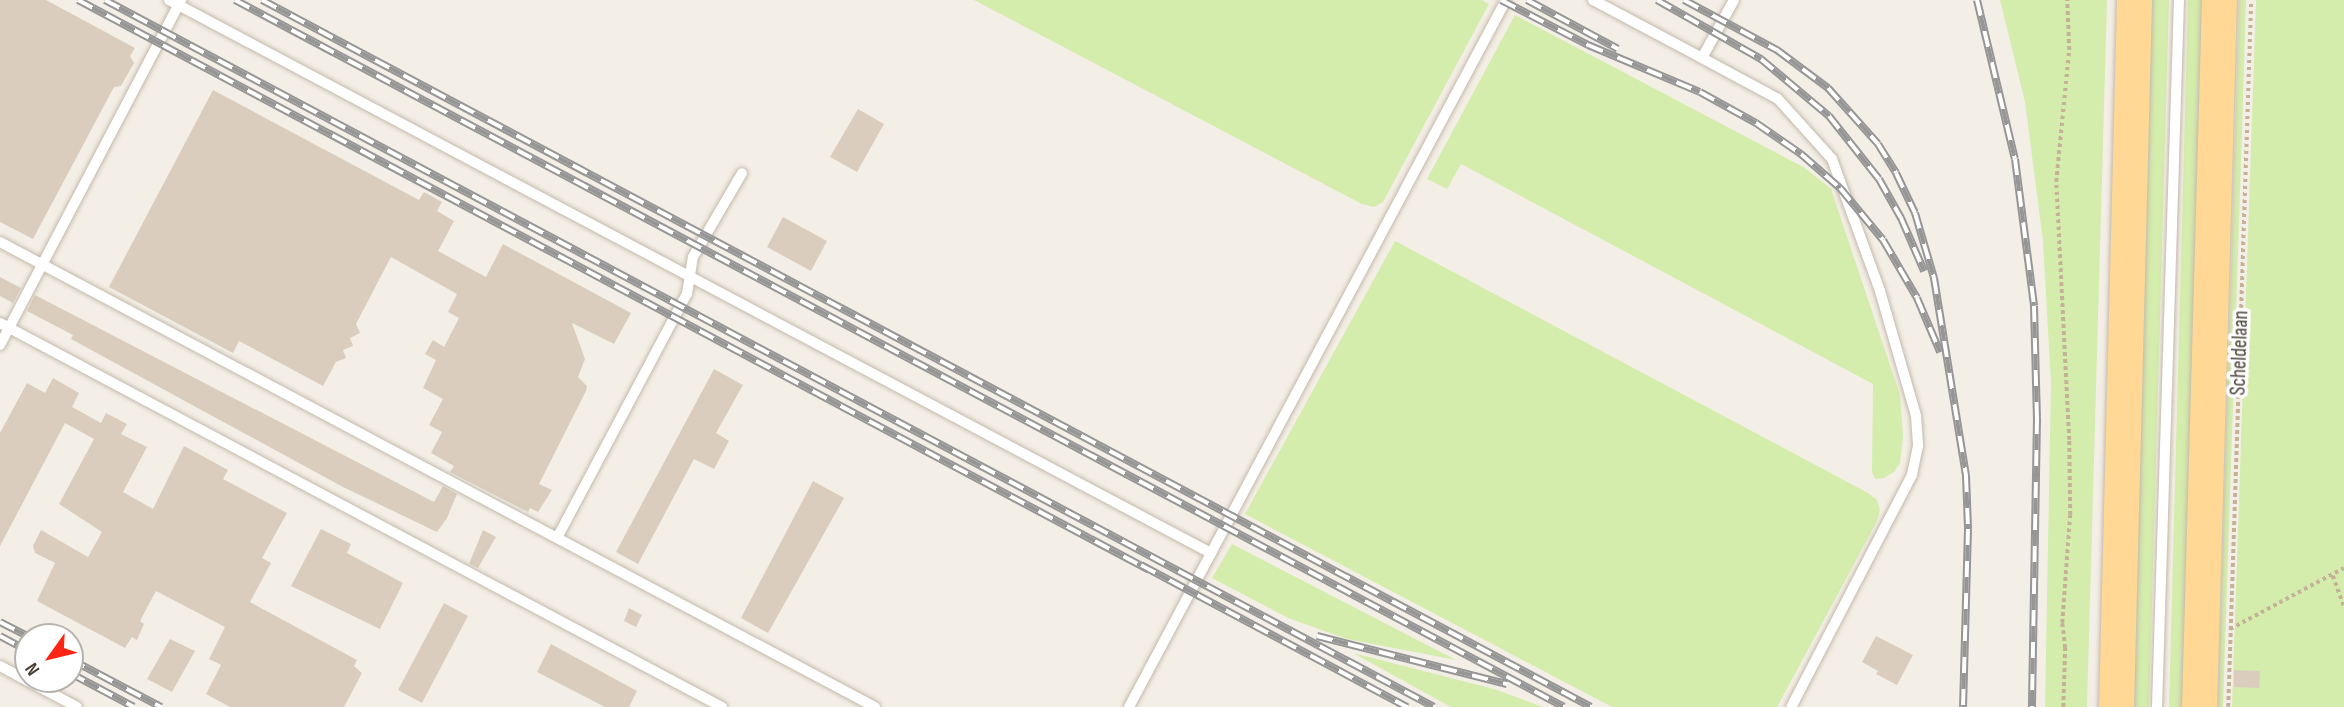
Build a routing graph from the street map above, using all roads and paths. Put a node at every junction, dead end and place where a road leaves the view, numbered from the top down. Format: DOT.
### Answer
graph roads {
  1 [pos="1506,0"];
  2 [pos="1593,0"];
  3 [pos="1734,0"];
  4 [pos="2067,0"];
  5 [pos="2134,0"];
  6 [pos="2179,0"];
  7 [pos="2219,0"];
  8 [pos="2251,0"];
  9 [pos="176,2"];
  10 [pos="1702,58"];
  11 [pos="741,173"];
  12 [pos="0,242"];
  13 [pos="42,265"];
  14 [pos="690,275"];
  15 [pos="5,325"];
  16 [pos="0,345"];
  17 [pos="557,537"];
  18 [pos="1211,553"];
  19 [pos="2344,568"];
  20 [pos="2333,576"];
  21 [pos="2344,607"];
  22 [pos="2230,629"];
  23 [pos="0,666"];
  24 [pos="77,707"];
  25 [pos="722,707"];
  26 [pos="875,707"];
  27 [pos="1129,707"];
  28 [pos="1791,707"];
  29 [pos="2063,707"];
  30 [pos="2116,707"];
  31 [pos="2157,707"];
  32 [pos="2199,707"];
  33 [pos="2228,707"];
  1 -- 18 [label="lane"];
  2 -- 10 [label="lane"];
  3 -- 10 [label="lane"];
  4 -- 29 [label="path"];
  5 -- 30 [label="main road"];
  6 -- 31 [label="lane"];
  7 -- 32 [label="main road, Scheldelaan"];
  8 -- 22 [label="path, Scheldelaan"];
  9 -- 13 [label="lane"];
  9 -- 14 [label="lane"];
  10 -- 28 [label="lane"];
  11 -- 14 [label="lane"];
  12 -- 13 [label="lane"];
  13 -- 15 [label="lane"];
  13 -- 17 [label="lane"];
  14 -- 17 [label="lane"];
  14 -- 18 [label="lane"];
  15 -- 16 [label="lane"];
  15 -- 25 [label="lane"];
  17 -- 26 [label="lane"];
  18 -- 27 [label="lane"];
  19 -- 20 [label="path"];
  20 -- 21 [label="path"];
  20 -- 22 [label="path"];
  22 -- 33 [label="path, Scheldelaan"];
  23 -- 24 [label="lane"];
}
